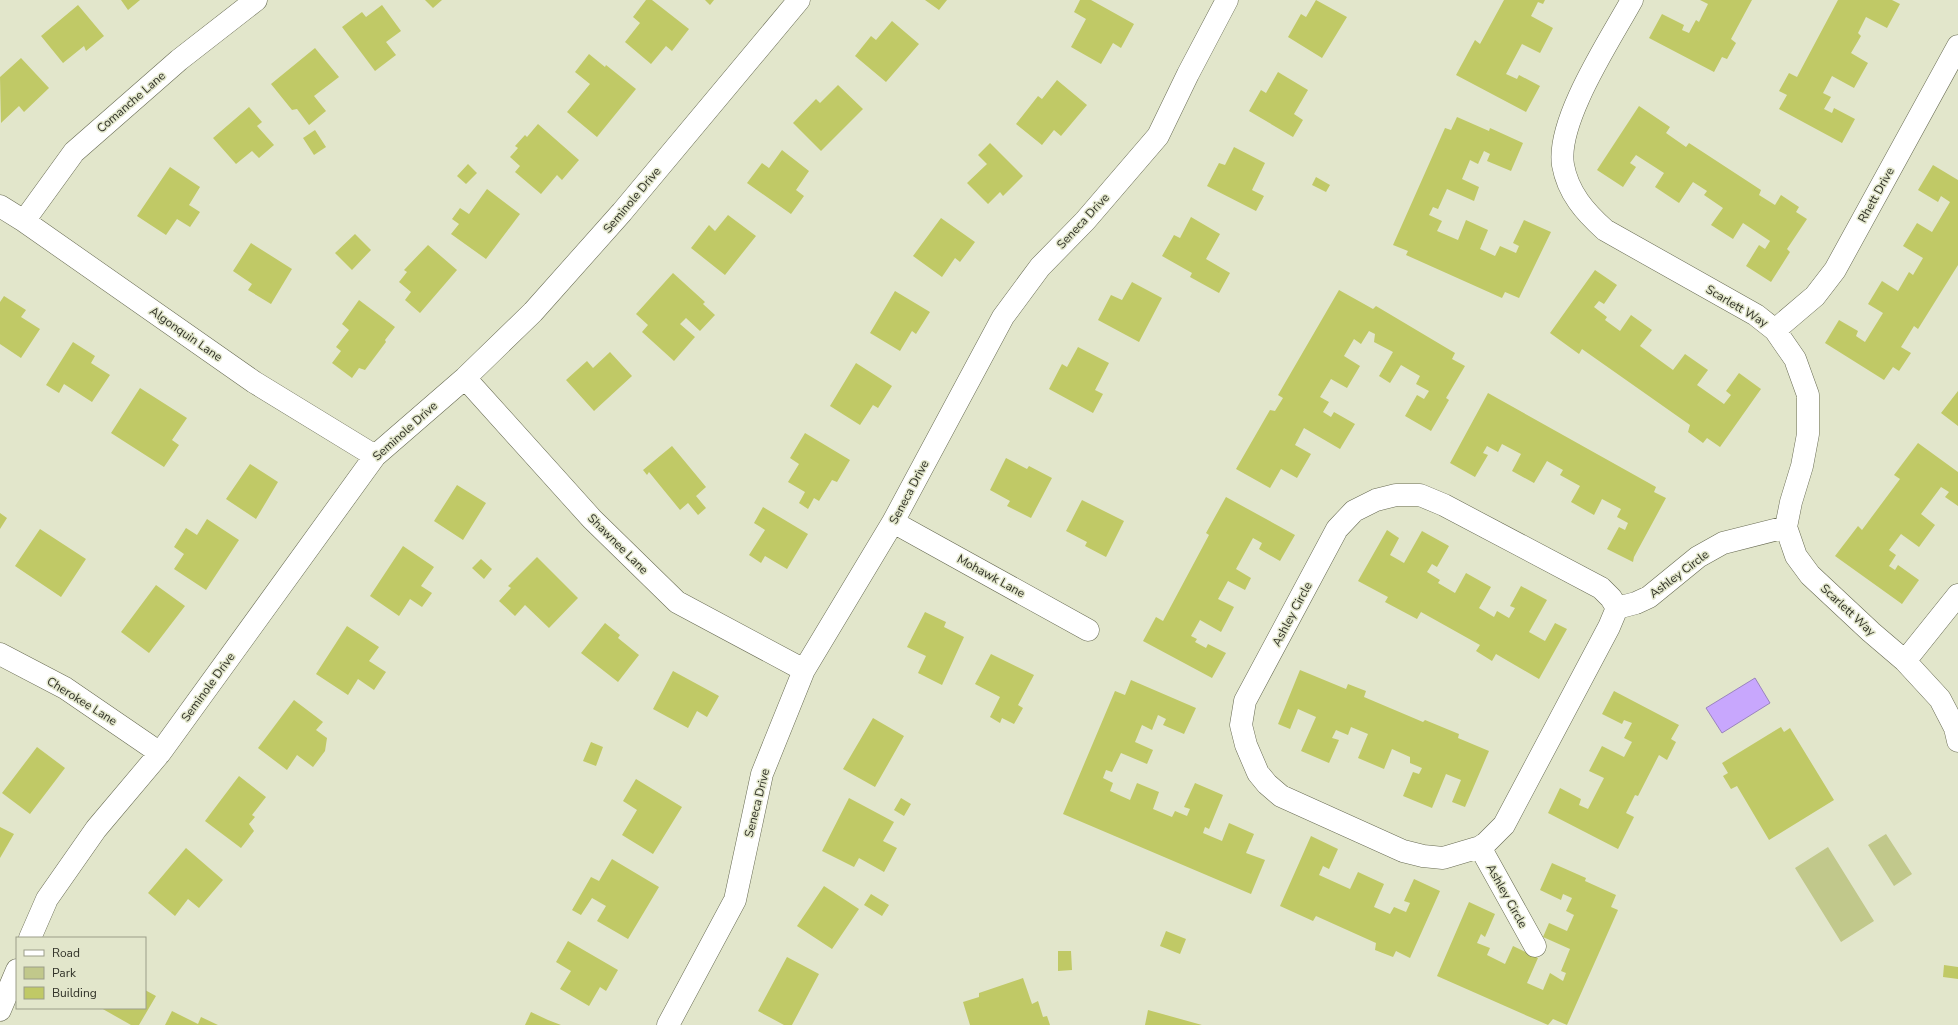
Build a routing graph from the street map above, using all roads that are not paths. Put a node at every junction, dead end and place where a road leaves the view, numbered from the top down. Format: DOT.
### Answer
graph roads {
  1 [pos="256,0"];
  2 [pos="799,0"];
  3 [pos="1227,0"];
  4 [pos="1632,0"];
  5 [pos="1958,46"];
  6 [pos="0,206"];
  7 [pos="24,221"];
  8 [pos="1775,330"];
  9 [pos="465,378"];
  10 [pos="375,456"];
  11 [pos="893,522"];
  12 [pos="1786,527"];
  13 [pos="1958,595"];
  14 [pos="1617,608"];
  15 [pos="1088,630"];
  16 [pos="0,654"];
  17 [pos="1905,661"];
  18 [pos="804,670"];
  19 [pos="1958,741"];
  20 [pos="160,753"];
  21 [pos="1480,847"];
  22 [pos="30,937"];
  23 [pos="1535,946"];
  24 [pos="16,972"];
  25 [pos="0,1010"];
  26 [pos="668,1025"];
  1 -- 7 [label="street, Comanche Lane"];
  2 -- 9 [label="street, Seminole Drive"];
  3 -- 11 [label="street, Seneca Drive"];
  4 -- 8 [label="street, Scarlett Way"];
  5 -- 8 [label="street, Rhett Drive"];
  6 -- 7 [label="street, Algonquin Lane"];
  7 -- 10 [label="street, Algonquin Lane"];
  8 -- 12 [label="street, Scarlett Way"];
  9 -- 10 [label="street, Seminole Drive"];
  9 -- 18 [label="street, Shawnee Lane"];
  10 -- 20 [label="street, Seminole Drive"];
  11 -- 15 [label="street, Mohawk Lane"];
  11 -- 18 [label="street, Seneca Drive"];
  12 -- 14 [label="street, Ashley Circle"];
  12 -- 17 [label="street, Scarlett Way"];
  13 -- 17 [label="street"];
  14 -- 21 [label="street, Ashley Circle"];
  14 -- 21 [label="street, Ashley Circle"];
  16 -- 20 [label="street, Cherokee Lane"];
  17 -- 19 [label="street, Scarlett Way"];
  18 -- 26 [label="street, Seneca Drive"];
  20 -- 22 [label="street, Seminole Drive"];
  21 -- 23 [label="street, Ashley Circle"];
  24 -- 25 [label="street"];
}
